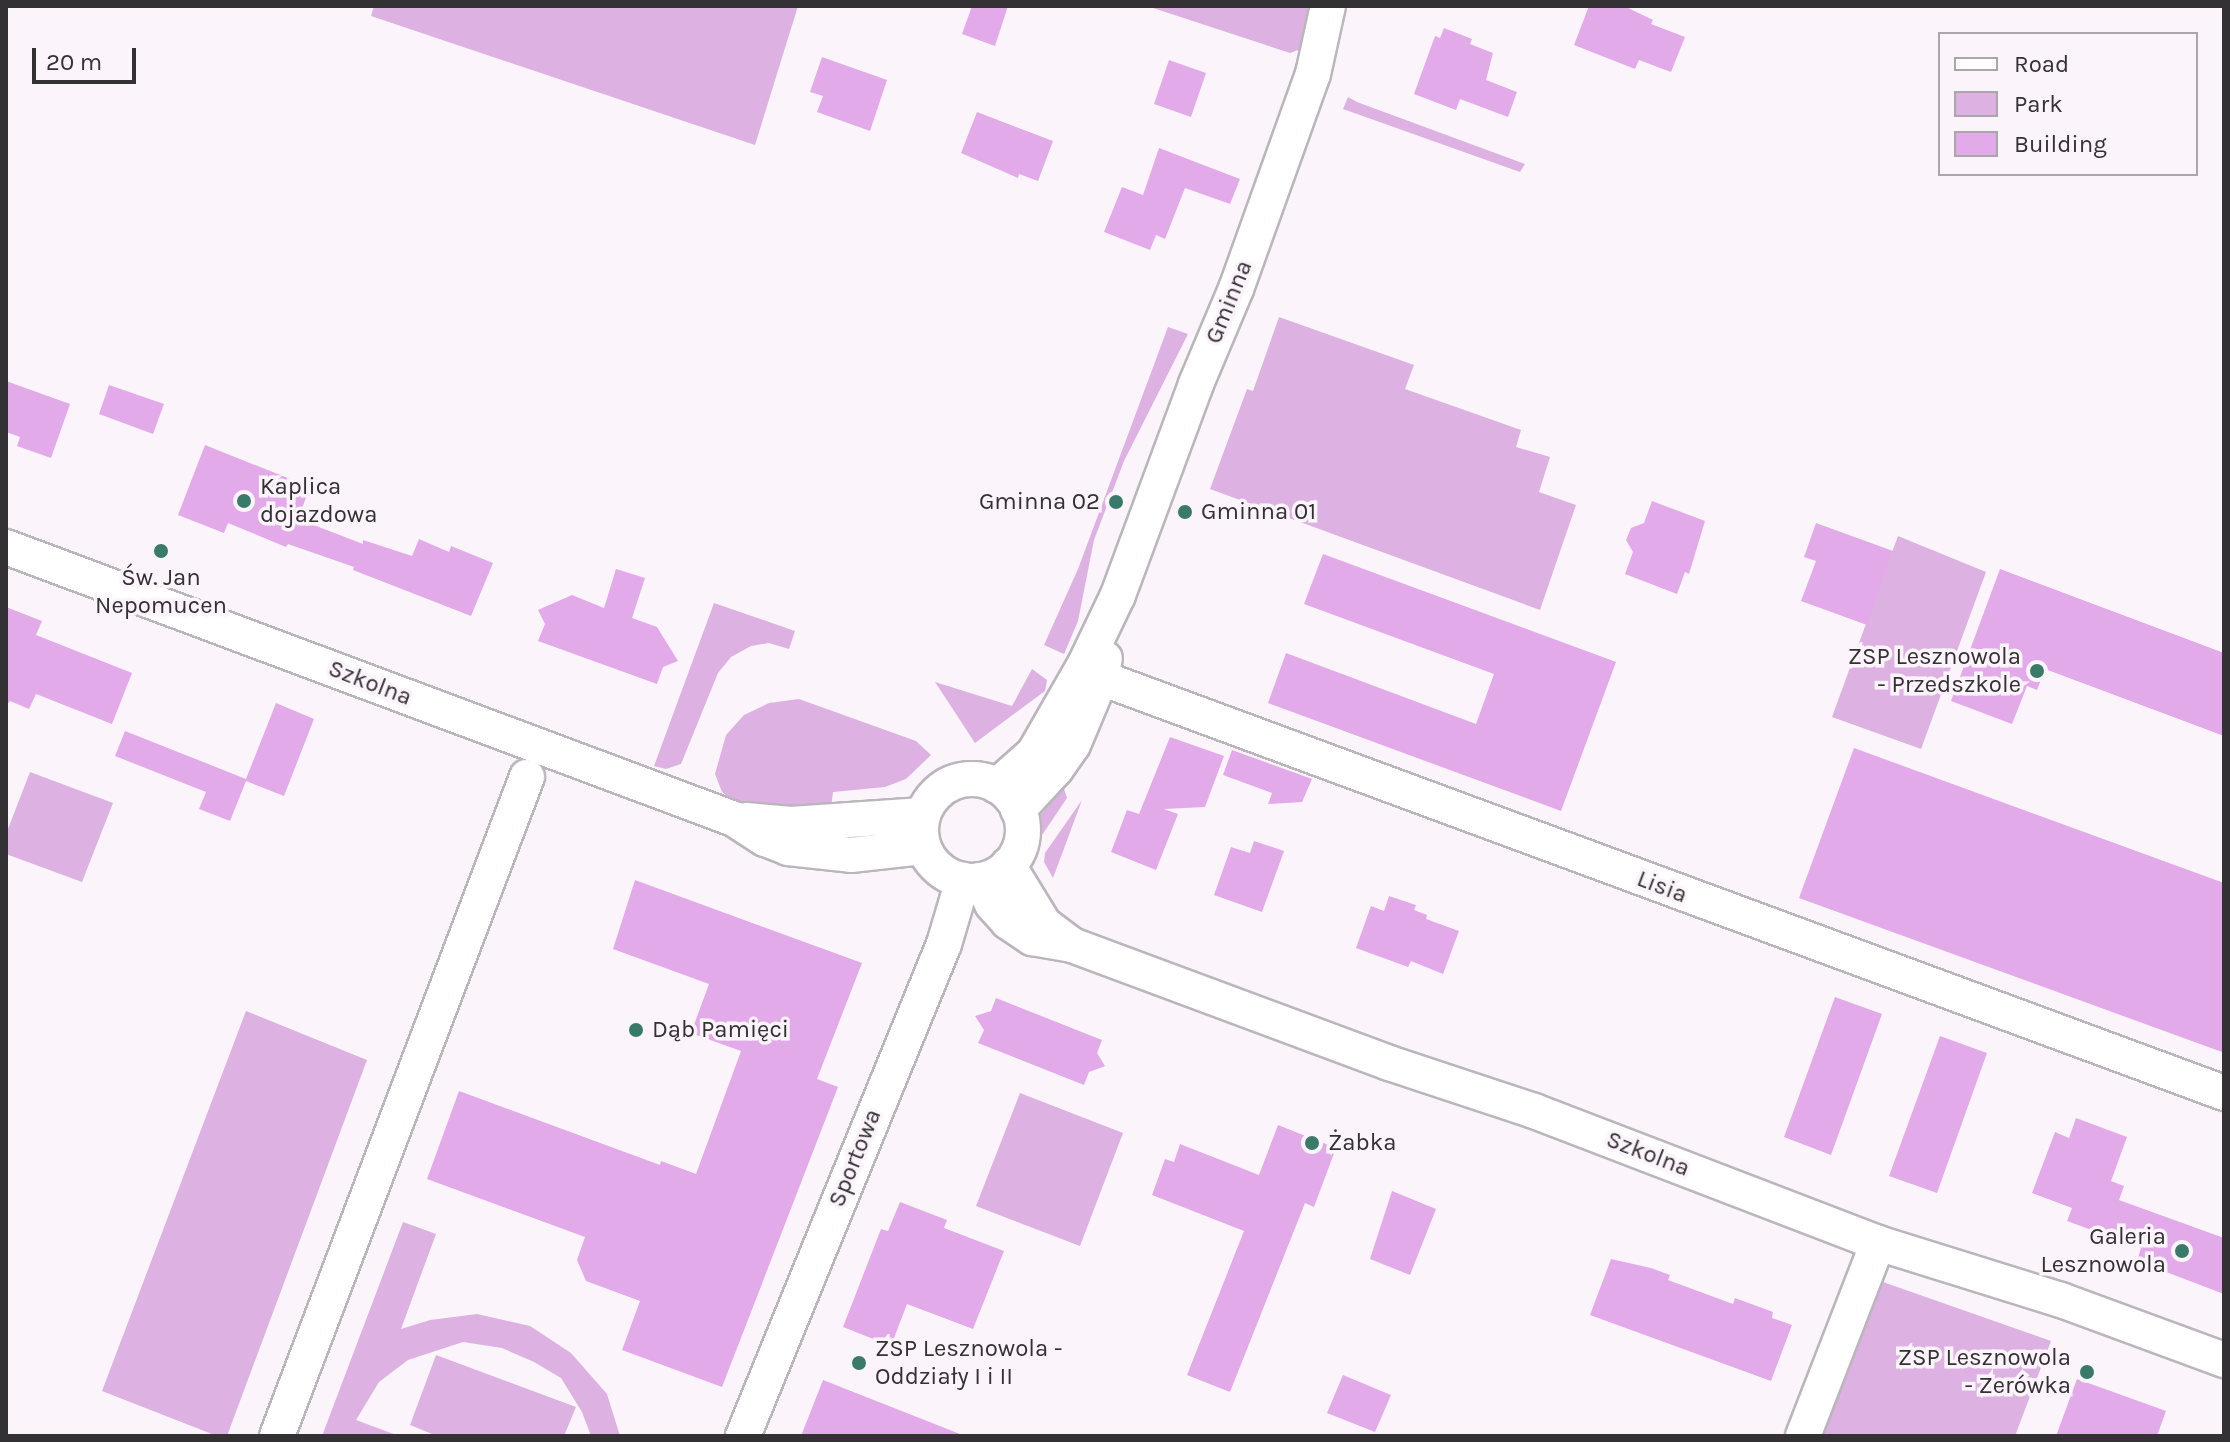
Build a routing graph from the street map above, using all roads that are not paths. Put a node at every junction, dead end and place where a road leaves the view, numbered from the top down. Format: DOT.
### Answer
graph roads {
  1 [pos="1328,6"];
  2 [pos="6,547"];
  3 [pos="1118,595"];
  4 [pos="1101,678"];
  5 [pos="527,777"];
  6 [pos="1008,798"];
  7 [pos="923,831"];
  8 [pos="984,875"];
  9 [pos="2224,1093"];
  10 [pos="1878,1243"];
  11 [pos="2224,1360"];
  12 [pos="277,1436"];
  13 [pos="743,1436"];
  14 [pos="1803,1436"];
  1 -- 3 [label="street, Gminna"];
  2 -- 7 [label="street, Szkolna"];
  3 -- 4 [label="street, Gminna"];
  3 -- 6 [label="street, Gminna"];
  4 -- 6 [label="street, Gminna"];
  4 -- 9 [label="street, Lisia"];
  5 -- 12 [label="street"];
  6 -- 7 [label="street"];
  6 -- 8 [label="street"];
  7 -- 8 [label="street"];
  8 -- 10 [label="street, Szkolna"];
  8 -- 13 [label="street, Sportowa"];
  10 -- 11 [label="street, Szkolna"];
  10 -- 14 [label="street"];
}
